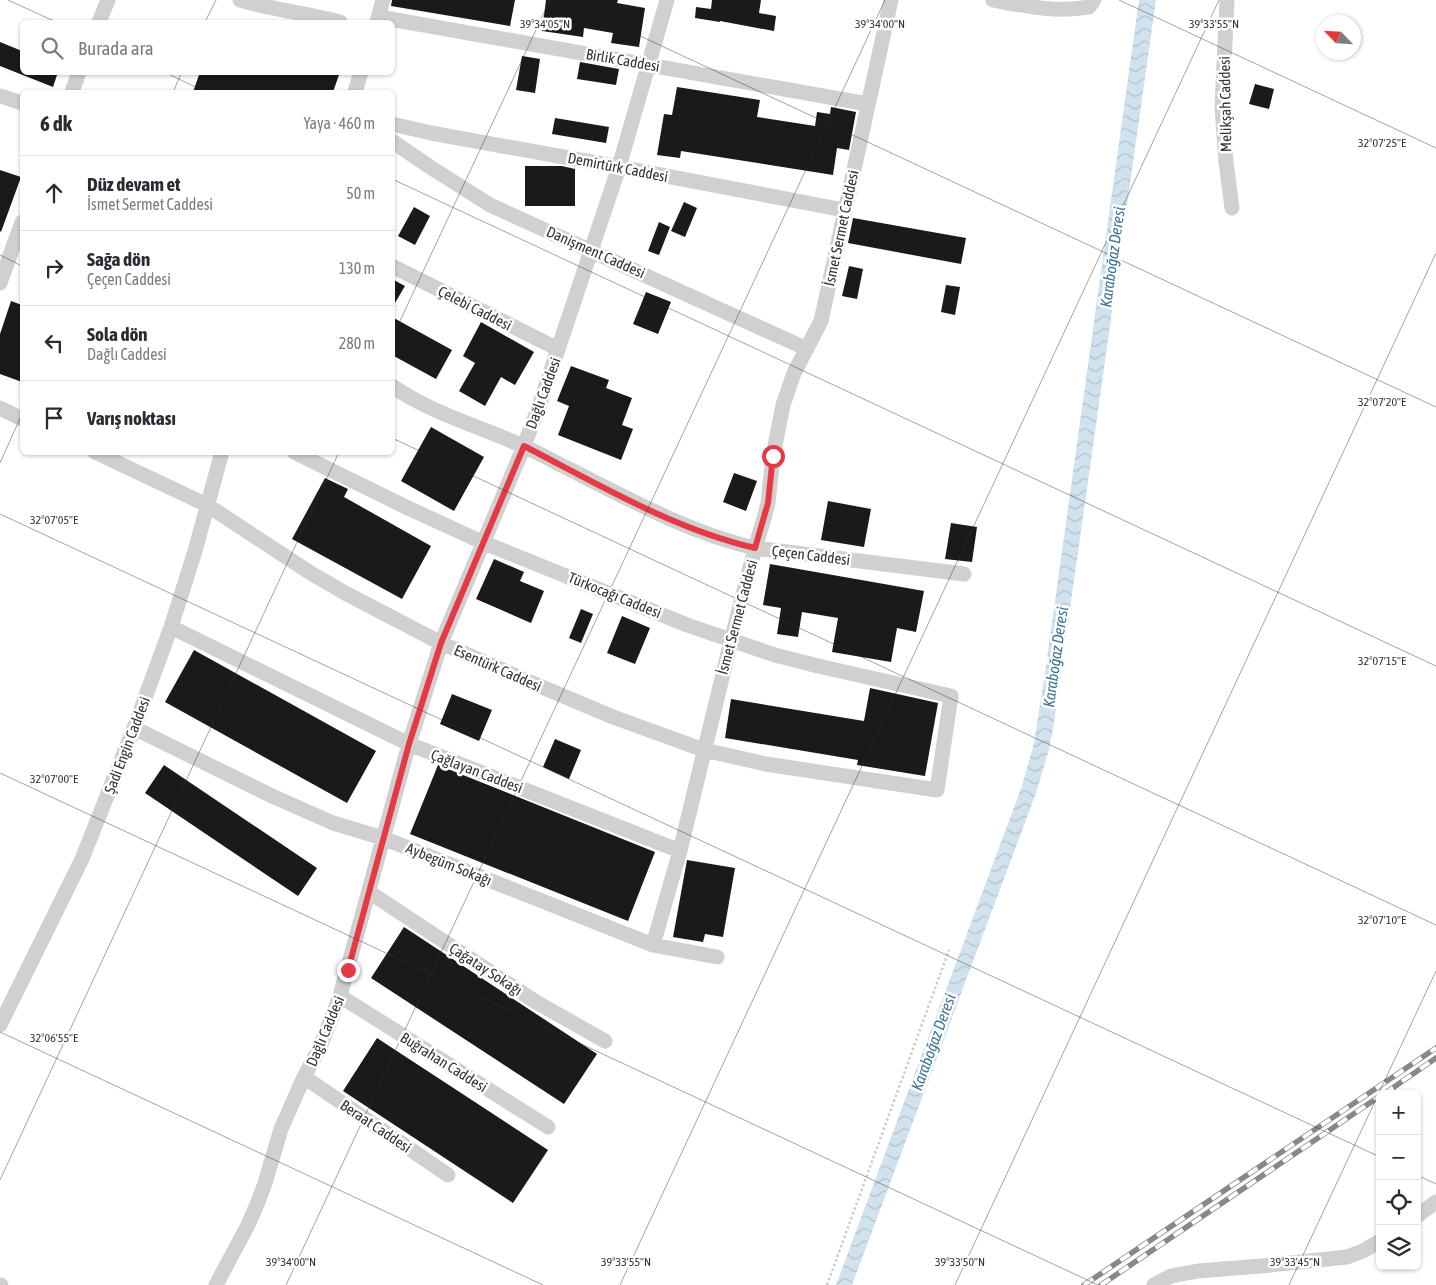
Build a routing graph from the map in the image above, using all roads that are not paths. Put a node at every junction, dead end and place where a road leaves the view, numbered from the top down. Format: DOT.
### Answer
graph roads {
  1 [pos="108,0"];
  2 [pos="240,0"];
  3 [pos="383,0"];
  4 [pos="667,0"];
  5 [pos="891,0"];
  6 [pos="993,0"];
  7 [pos="1227,0"];
  8 [pos="1092,4"];
  9 [pos="265,7"];
  10 [pos="100,20"];
  11 [pos="279,20"];
  12 [pos="331,20"];
  13 [pos="378,20"];
  14 [pos="395,23"];
  15 [pos="648,65"];
  16 [pos="78,75"];
  17 [pos="360,75"];
  18 [pos="73,90"];
  19 [pos="356,90"];
  20 [pos="0,96"];
  21 [pos="20,102"];
  22 [pos="868,104"];
  23 [pos="395,125"];
  24 [pos="395,143"];
  25 [pos="619,167"];
  26 [pos="1232,208"];
  27 [pos="844,210"];
  28 [pos="20,228"];
  29 [pos="592,250"];
  30 [pos="395,268"];
  31 [pos="0,283"];
  32 [pos="807,349"];
  33 [pos="558,350"];
  34 [pos="395,388"];
  35 [pos="0,408"];
  36 [pos="20,418"];
  37 [pos="524,446"];
  38 [pos="101,455"];
  39 [pos="221,455"];
  40 [pos="300,455"];
  41 [pos="207,506"];
  42 [pos="482,542"];
  43 [pos="755,548"];
  44 [pos="964,574"];
  45 [pos="171,627"];
  46 [pos="731,641"];
  47 [pos="441,643"];
  48 [pos="134,728"];
  49 [pos="409,744"];
  50 [pos="704,750"];
  51 [pos="937,790"];
  52 [pos="383,838"];
  53 [pos="680,850"];
  54 [pos="369,892"];
  55 [pos="653,945"];
  56 [pos="717,957"];
  57 [pos="340,996"];
  58 [pos="0,1025"];
  59 [pos="605,1041"];
  60 [pos="304,1076"];
  61 [pos="548,1127"];
  62 [pos="448,1175"];
  63 [pos="1436,1202"];
  64 [pos="1421,1213"];
  65 [pos="1376,1243"];
  66 [pos="1171,1281"];
  67 [pos="216,1285"];
  68 [pos="1154,1285"];
  1 -- 10 [label="street"];
  2 -- 9 [label="street"];
  3 -- 13 [label="street"];
  4 -- 15 [label="street, Dağlı Caddesi"];
  5 -- 22 [label="street, İsmet Sermet Caddesi"];
  6 -- 8 [label="street"];
  7 -- 26 [label="street, Melikşah Caddesi"];
  9 -- 11 [label="street"];
  9 -- 12 [label="street"];
  14 -- 15 [label="street, Birlik Caddesi"];
  15 -- 22 [label="street, Birlik Caddesi"];
  15 -- 25 [label="street, Dağlı Caddesi"];
  16 -- 18 [label="street"];
  17 -- 19 [label="street"];
  20 -- 21 [label="street"];
  22 -- 27 [label="street, İsmet Sermet Caddesi"];
  23 -- 25 [label="street, Demirtürk Caddesi"];
  24 -- 29 [label="street, Danişment Caddesi"];
  25 -- 27 [label="street, Demirtürk Caddesi"];
  25 -- 29 [label="street, Dağlı Caddesi"];
  27 -- 32 [label="street, İsmet Sermet Caddesi"];
  28 -- 31 [label="street"];
  29 -- 32 [label="street, Danişment Caddesi"];
  29 -- 33 [label="street, Dağlı Caddesi"];
  30 -- 33 [label="street, Çelebi Caddesi"];
  32 -- 43 [label="street, İsmet Sermet Caddesi"];
  33 -- 37 [label="street, Dağlı Caddesi"];
  34 -- 37 [label="street, Çeçen Caddesi"];
  35 -- 36 [label="street"];
  37 -- 42 [label="street, Dağlı Caddesi"];
  37 -- 43 [label="street, Çeçen Caddesi"];
  38 -- 41 [label="street, Esentürk Caddesi"];
  39 -- 41 [label="street, Şadi Engin Caddesi"];
  40 -- 42 [label="street, Türkocağı Caddesi"];
  41 -- 45 [label="street, Şadi Engin Caddesi"];
  41 -- 47 [label="street, Esentürk Caddesi"];
  42 -- 46 [label="street, Türkocağı Caddesi"];
  42 -- 47 [label="street, Dağlı Caddesi"];
  43 -- 44 [label="street, Çeçen Caddesi"];
  43 -- 46 [label="street, İsmet Sermet Caddesi"];
  45 -- 48 [label="street, Şadi Engin Caddesi"];
  45 -- 49 [label="street, Çağlayan Caddesi"];
  46 -- 50 [label="street, İsmet Sermet Caddesi"];
  46 -- 51 [label="street, Türkocağı Caddesi"];
  47 -- 49 [label="street, Dağlı Caddesi"];
  47 -- 50 [label="street, Esentürk Caddesi"];
  48 -- 52 [label="street, Aybegüm Sokağı"];
  48 -- 58 [label="street, Şadi Engin Caddesi"];
  49 -- 52 [label="street, Dağlı Caddesi"];
  49 -- 53 [label="street, Çağlayan Caddesi"];
  50 -- 51 [label="street, Esentürk Caddesi"];
  50 -- 53 [label="street, İsmet Sermet Caddesi"];
  52 -- 54 [label="street, Dağlı Caddesi"];
  52 -- 55 [label="street, Aybegüm Sokağı"];
  53 -- 55 [label="street, İsmet Sermet Caddesi"];
  54 -- 57 [label="street, Dağlı Caddesi"];
  54 -- 59 [label="street, Çağatay Sokağı"];
  55 -- 56 [label="street, Aybegüm Sokağı"];
  57 -- 60 [label="street, Dağlı Caddesi"];
  57 -- 61 [label="street, Buğrahan Caddesi"];
  60 -- 62 [label="street, Beraat Caddesi"];
  60 -- 67 [label="street, Dağlı Caddesi"];
  63 -- 64 [label="street"];
  65 -- 66 [label="street"];
  66 -- 68 [label="street"];
}
